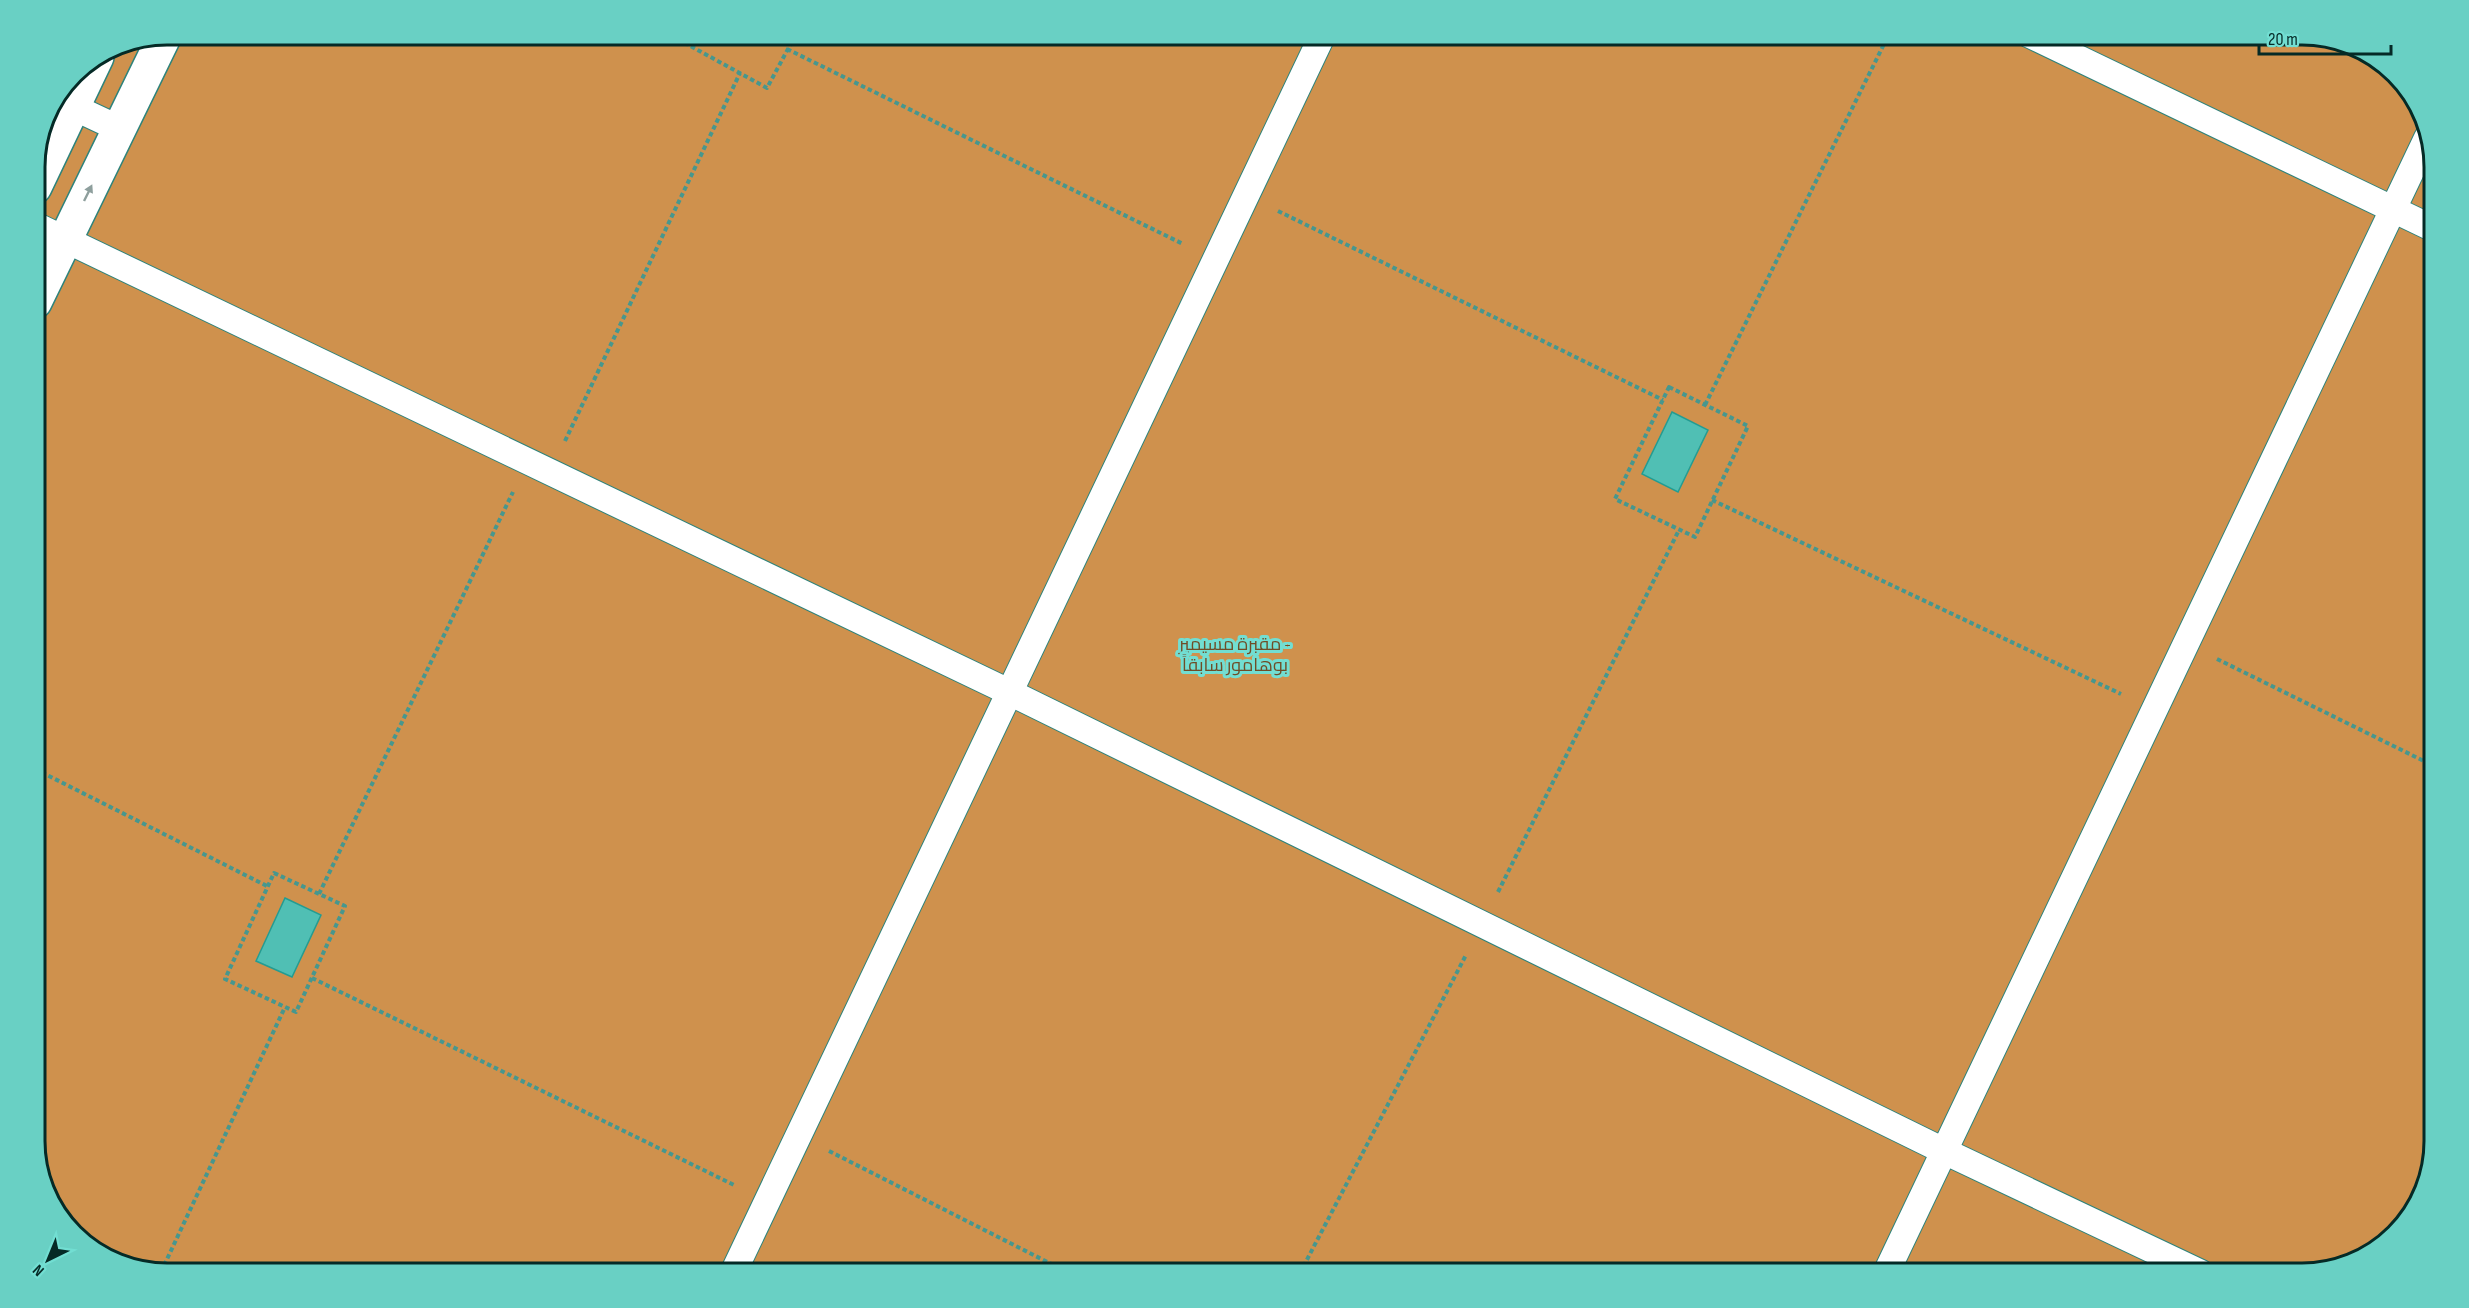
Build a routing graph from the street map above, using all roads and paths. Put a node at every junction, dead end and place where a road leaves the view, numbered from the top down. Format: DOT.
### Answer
graph roads {
  1 [pos="160,45"];
  2 [pos="689,45"];
  3 [pos="790,45"];
  4 [pos="1318,45"];
  5 [pos="1883,45"];
  6 [pos="2051,45"];
  7 [pos="787,50"];
  8 [pos="740,73"];
  9 [pos="79,83"];
  10 [pos="64,104"];
  11 [pos="120,129"];
  12 [pos="2423,147"];
  13 [pos="45,158"];
  14 [pos="1246,196"];
  15 [pos="2393,209"];
  16 [pos="2424,224"];
  17 [pos="45,230"];
  18 [pos="65,240"];
  19 [pos="1216,261"];
  20 [pos="45,281"];
  21 [pos="1663,400"];
  22 [pos="1705,405"];
  23 [pos="539,466"];
  24 [pos="1712,500"];
  25 [pos="1679,530"];
  26 [pos="2186,644"];
  27 [pos="1011,693"];
  28 [pos="2155,710"];
  29 [pos="2424,761"];
  30 [pos="45,774"];
  31 [pos="267,886"];
  32 [pos="320,894"];
  33 [pos="1482,924"];
  34 [pos="312,978"];
  35 [pos="285,1007"];
  36 [pos="799,1135"];
  37 [pos="1944,1151"];
  38 [pos="767,1201"];
  39 [pos="165,1263"];
  40 [pos="738,1263"];
  41 [pos="1048,1263"];
  42 [pos="1306,1263"];
  43 [pos="1891,1263"];
  44 [pos="2178,1263"];
  1 -- 11 [label="street"];
  2 -- 8 [label="path"];
  3 -- 7 [label="path"];
  4 -- 14 [label="lane"];
  5 -- 22 [label="path"];
  6 -- 15 [label="lane"];
  7 -- 8 [label="path"];
  7 -- 19 [label="path"];
  8 -- 23 [label="path"];
  9 -- 10 [label="street"];
  10 -- 11 [label="lane"];
  10 -- 13 [label="street"];
  18 -- 11 [label="street, one-way"];
  12 -- 15 [label="lane"];
  14 -- 19 [label="lane"];
  14 -- 21 [label="path"];
  15 -- 16 [label="lane"];
  15 -- 26 [label="lane"];
  17 -- 18 [label="lane"];
  18 -- 20 [label="street"];
  18 -- 23 [label="lane"];
  19 -- 27 [label="lane"];
  21 -- 22 [label="path"];
  21 -- 25 [label="path"];
  22 -- 24 [label="path"];
  23 -- 27 [label="lane"];
  23 -- 32 [label="path"];
  24 -- 25 [label="path"];
  24 -- 28 [label="path"];
  25 -- 33 [label="path"];
  26 -- 28 [label="lane"];
  26 -- 29 [label="path"];
  27 -- 33 [label="lane"];
  27 -- 36 [label="lane"];
  28 -- 37 [label="lane"];
  30 -- 31 [label="path"];
  31 -- 32 [label="path"];
  31 -- 35 [label="path"];
  32 -- 34 [label="path"];
  33 -- 37 [label="lane"];
  33 -- 42 [label="path"];
  34 -- 35 [label="path"];
  34 -- 38 [label="path"];
  35 -- 39 [label="path"];
  36 -- 38 [label="lane"];
  36 -- 41 [label="path"];
  37 -- 43 [label="lane"];
  37 -- 44 [label="lane"];
  38 -- 40 [label="lane"];
}
